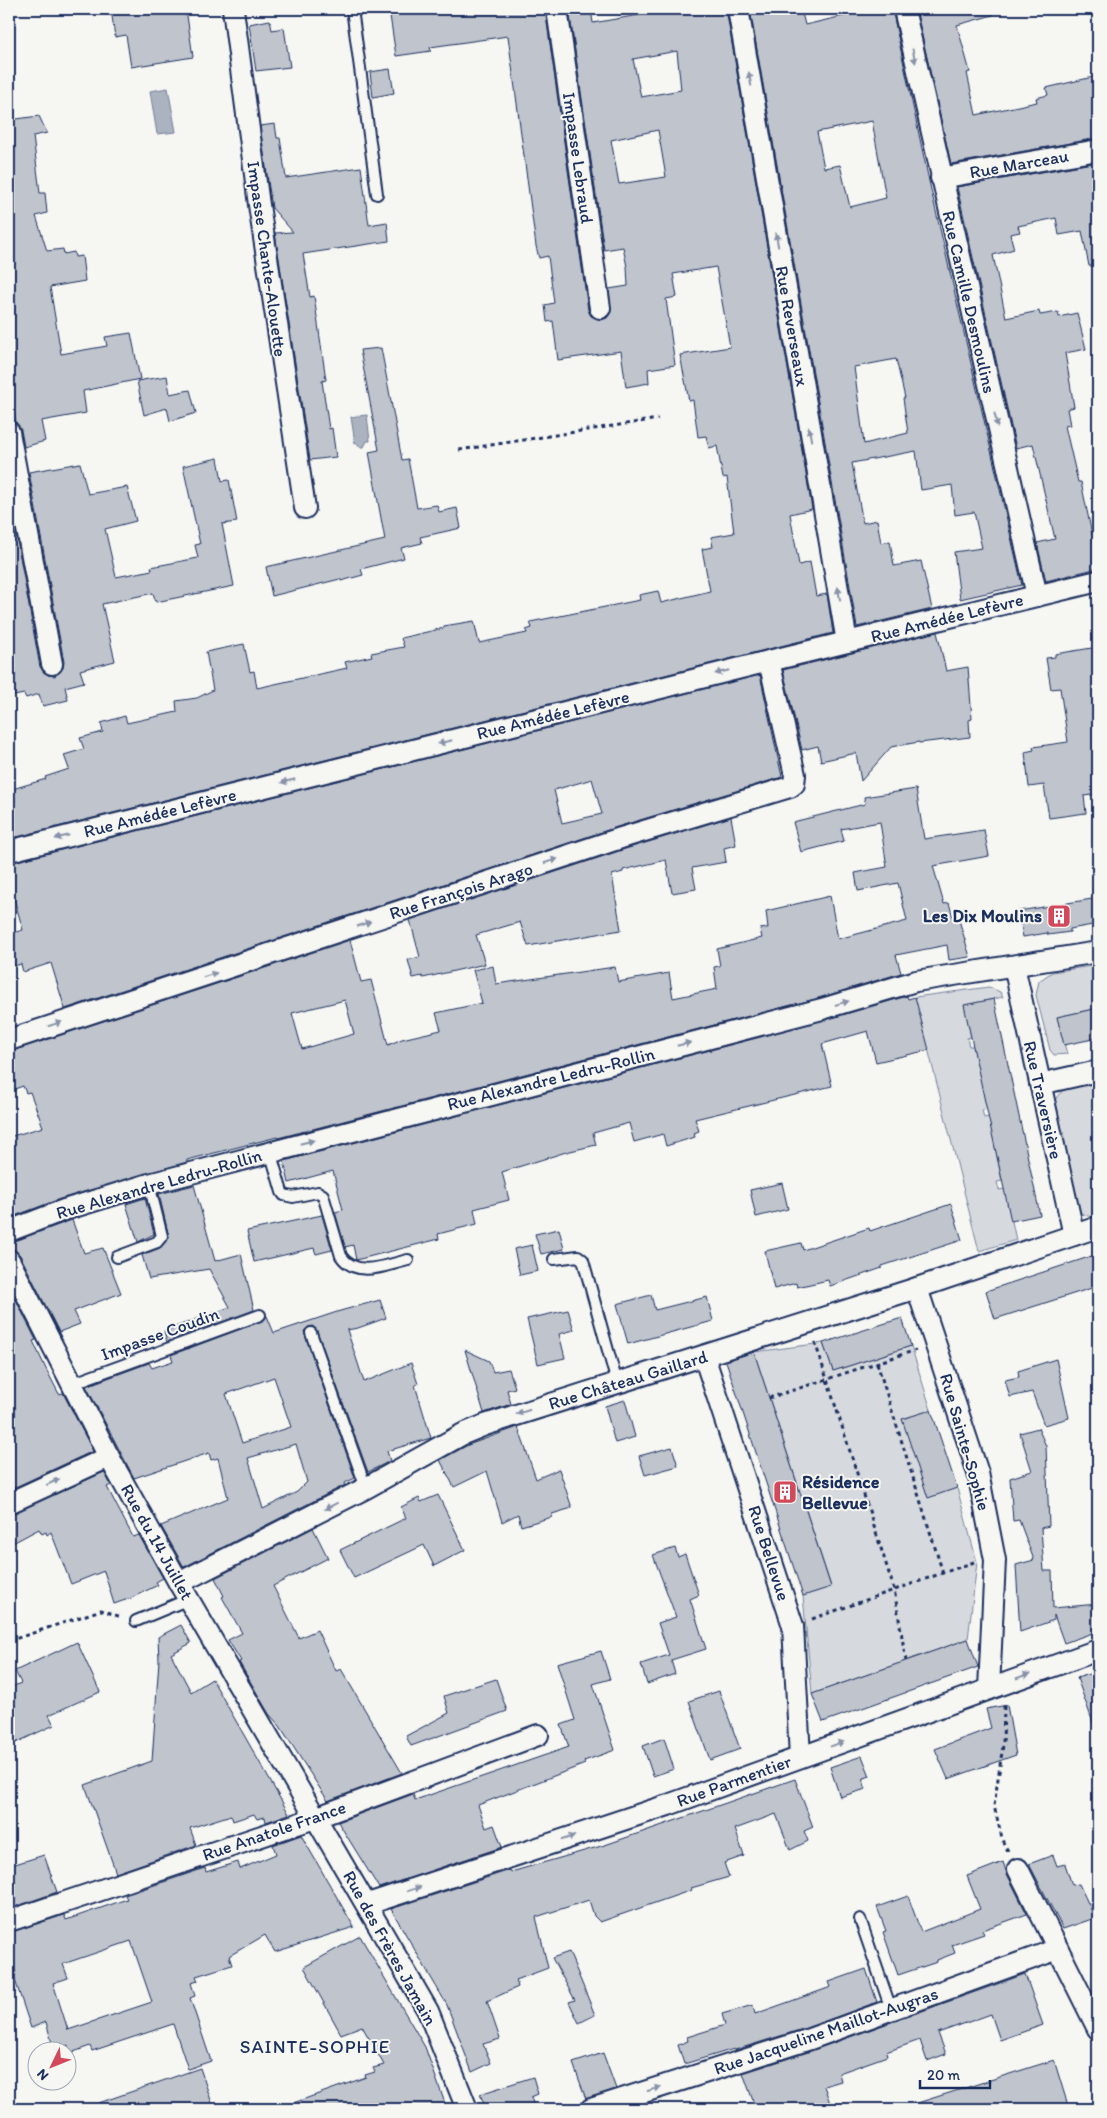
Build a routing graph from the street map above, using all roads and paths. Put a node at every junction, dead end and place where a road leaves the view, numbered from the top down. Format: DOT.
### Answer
graph roads {
  1 [pos="233,9"];
  2 [pos="352,9"];
  3 [pos="557,9"];
  4 [pos="738,9"];
  5 [pos="904,9"];
  6 [pos="1098,150"];
  7 [pos="941,178"];
  8 [pos="378,194"];
  9 [pos="600,308"];
  10 [pos="658,419"];
  11 [pos="9,432"];
  12 [pos="459,450"];
  13 [pos="304,508"];
  14 [pos="1098,581"];
  15 [pos="1037,596"];
  16 [pos="847,642"];
  17 [pos="769,661"];
  18 [pos="52,664"];
  19 [pos="9,851"];
  20 [pos="1098,952"];
  21 [pos="1014,966"];
  22 [pos="9,1040"];
  23 [pos="1098,1072"];
  24 [pos="1040,1084"];
  25 [pos="270,1151"];
  26 [pos="149,1184"];
  27 [pos="1098,1227"];
  28 [pos="9,1231"];
  29 [pos="1074,1235"];
  30 [pos="117,1257"];
  31 [pos="554,1259"];
  32 [pos="408,1260"];
  33 [pos="10,1267"];
  34 [pos="917,1288"];
  35 [pos="260,1315"];
  36 [pos="809,1322"];
  37 [pos="311,1332"];
  38 [pos="936,1343"];
  39 [pos="704,1356"];
  40 [pos="877,1363"];
  41 [pos="826,1379"];
  42 [pos="617,1383"];
  43 [pos="72,1384"];
  44 [pos="769,1398"];
  45 [pos="109,1457"];
  46 [pos="366,1488"];
  47 [pos="9,1502"];
  48 [pos="994,1556"];
  49 [pos="943,1573"];
  50 [pos="894,1589"];
  51 [pos="184,1591"];
  52 [pos="136,1621"];
  53 [pos="793,1626"];
  54 [pos="9,1641"];
  55 [pos="1098,1650"];
  56 [pos="906,1661"];
  57 [pos="997,1686"];
  58 [pos="538,1736"];
  59 [pos="800,1757"];
  60 [pos="315,1818"];
  61 [pos="1018,1869"];
  62 [pos="368,1904"];
  63 [pos="860,1919"];
  64 [pos="9,1921"];
  65 [pos="1058,1949"];
  66 [pos="888,2010"];
  67 [pos="1096,2019"];
  68 [pos="467,2109"];
  69 [pos="591,2109"];
  1 -- 13 [label="street, Impasse Chante-Alouette"];
  2 -- 8 [label="lane"];
  3 -- 9 [label="street, Impasse Lebraud"];
  16 -- 4 [label="street, Rue Reverseaux, one-way"];
  5 -- 7 [label="street, Rue Camille Desmoulins, one-way"];
  6 -- 7 [label="street, Rue Marceau"];
  7 -- 15 [label="street, Rue Camille Desmoulins, one-way"];
  10 -- 12 [label="path"];
  11 -- 18 [label="street"];
  14 -- 15 [label="street, Rue Amédée Lefèvre"];
  15 -- 16 [label="street, Rue Amédée Lefèvre"];
  16 -- 17 [label="street, Rue Amédée Lefèvre"];
  17 -- 19 [label="street, Rue Amédée Lefèvre, one-way"];
  22 -- 17 [label="street, Rue François Arago, one-way"];
  20 -- 21 [label="street, Rue Alexandre Ledru-Rollin"];
  21 -- 24 [label="street, Rue Traversière"];
  25 -- 21 [label="street, Rue Alexandre Ledru-Rollin, one-way"];
  23 -- 24 [label="street"];
  24 -- 29 [label="street, Rue Traversière"];
  25 -- 26 [label="street, Rue Alexandre Ledru-Rollin"];
  25 -- 32 [label="lane"];
  26 -- 28 [label="street, Rue Alexandre Ledru-Rollin"];
  26 -- 30 [label="lane"];
  27 -- 29 [label="street, Rue Château Gaillard"];
  29 -- 34 [label="street, Rue Château Gaillard"];
  31 -- 42 [label="lane"];
  33 -- 43 [label="street, Rue du 14 Juillet"];
  34 -- 36 [label="street, Rue Château Gaillard"];
  34 -- 38 [label="street, Rue Sainte-Sophie"];
  35 -- 43 [label="lane, Impasse Coudin"];
  36 -- 39 [label="street, Rue Château Gaillard"];
  36 -- 41 [label="path"];
  37 -- 46 [label="lane"];
  38 -- 40 [label="path"];
  38 -- 48 [label="street, Rue Sainte-Sophie"];
  39 -- 42 [label="street, Rue Château Gaillard"];
  39 -- 53 [label="street, Rue Bellevue"];
  40 -- 41 [label="path"];
  40 -- 49 [label="path"];
  41 -- 44 [label="path"];
  41 -- 50 [label="path"];
  42 -- 46 [label="street, Rue Château Gaillard, one-way"];
  43 -- 45 [label="street, Rue du 14 Juillet"];
  47 -- 45 [label="street, one-way"];
  45 -- 51 [label="street, Rue du 14 Juillet"];
  46 -- 51 [label="street, Rue Château Gaillard, one-way"];
  48 -- 49 [label="path"];
  48 -- 57 [label="street, Rue Sainte-Sophie"];
  49 -- 50 [label="path"];
  50 -- 53 [label="path"];
  50 -- 56 [label="path"];
  51 -- 52 [label="lane"];
  51 -- 60 [label="street, Rue du 14 Juillet"];
  52 -- 54 [label="path"];
  53 -- 59 [label="street, Rue Bellevue"];
  57 -- 55 [label="street, Rue Parmentier, one-way"];
  59 -- 57 [label="street, Rue Parmentier, one-way"];
  57 -- 61 [label="path"];
  58 -- 60 [label="street, Rue Anatole France"];
  62 -- 59 [label="street, Rue Parmentier, one-way"];
  60 -- 62 [label="street, Rue des Frères Jamain"];
  60 -- 64 [label="street, Rue Anatole France"];
  61 -- 65 [label="street"];
  62 -- 68 [label="street, Rue des Frères Jamain"];
  63 -- 66 [label="lane"];
  65 -- 66 [label="street, Rue Jacqueline Maillot-Augras"];
  65 -- 67 [label="street"];
  69 -- 66 [label="street, Rue Jacqueline Maillot-Augras, one-way"];
}
